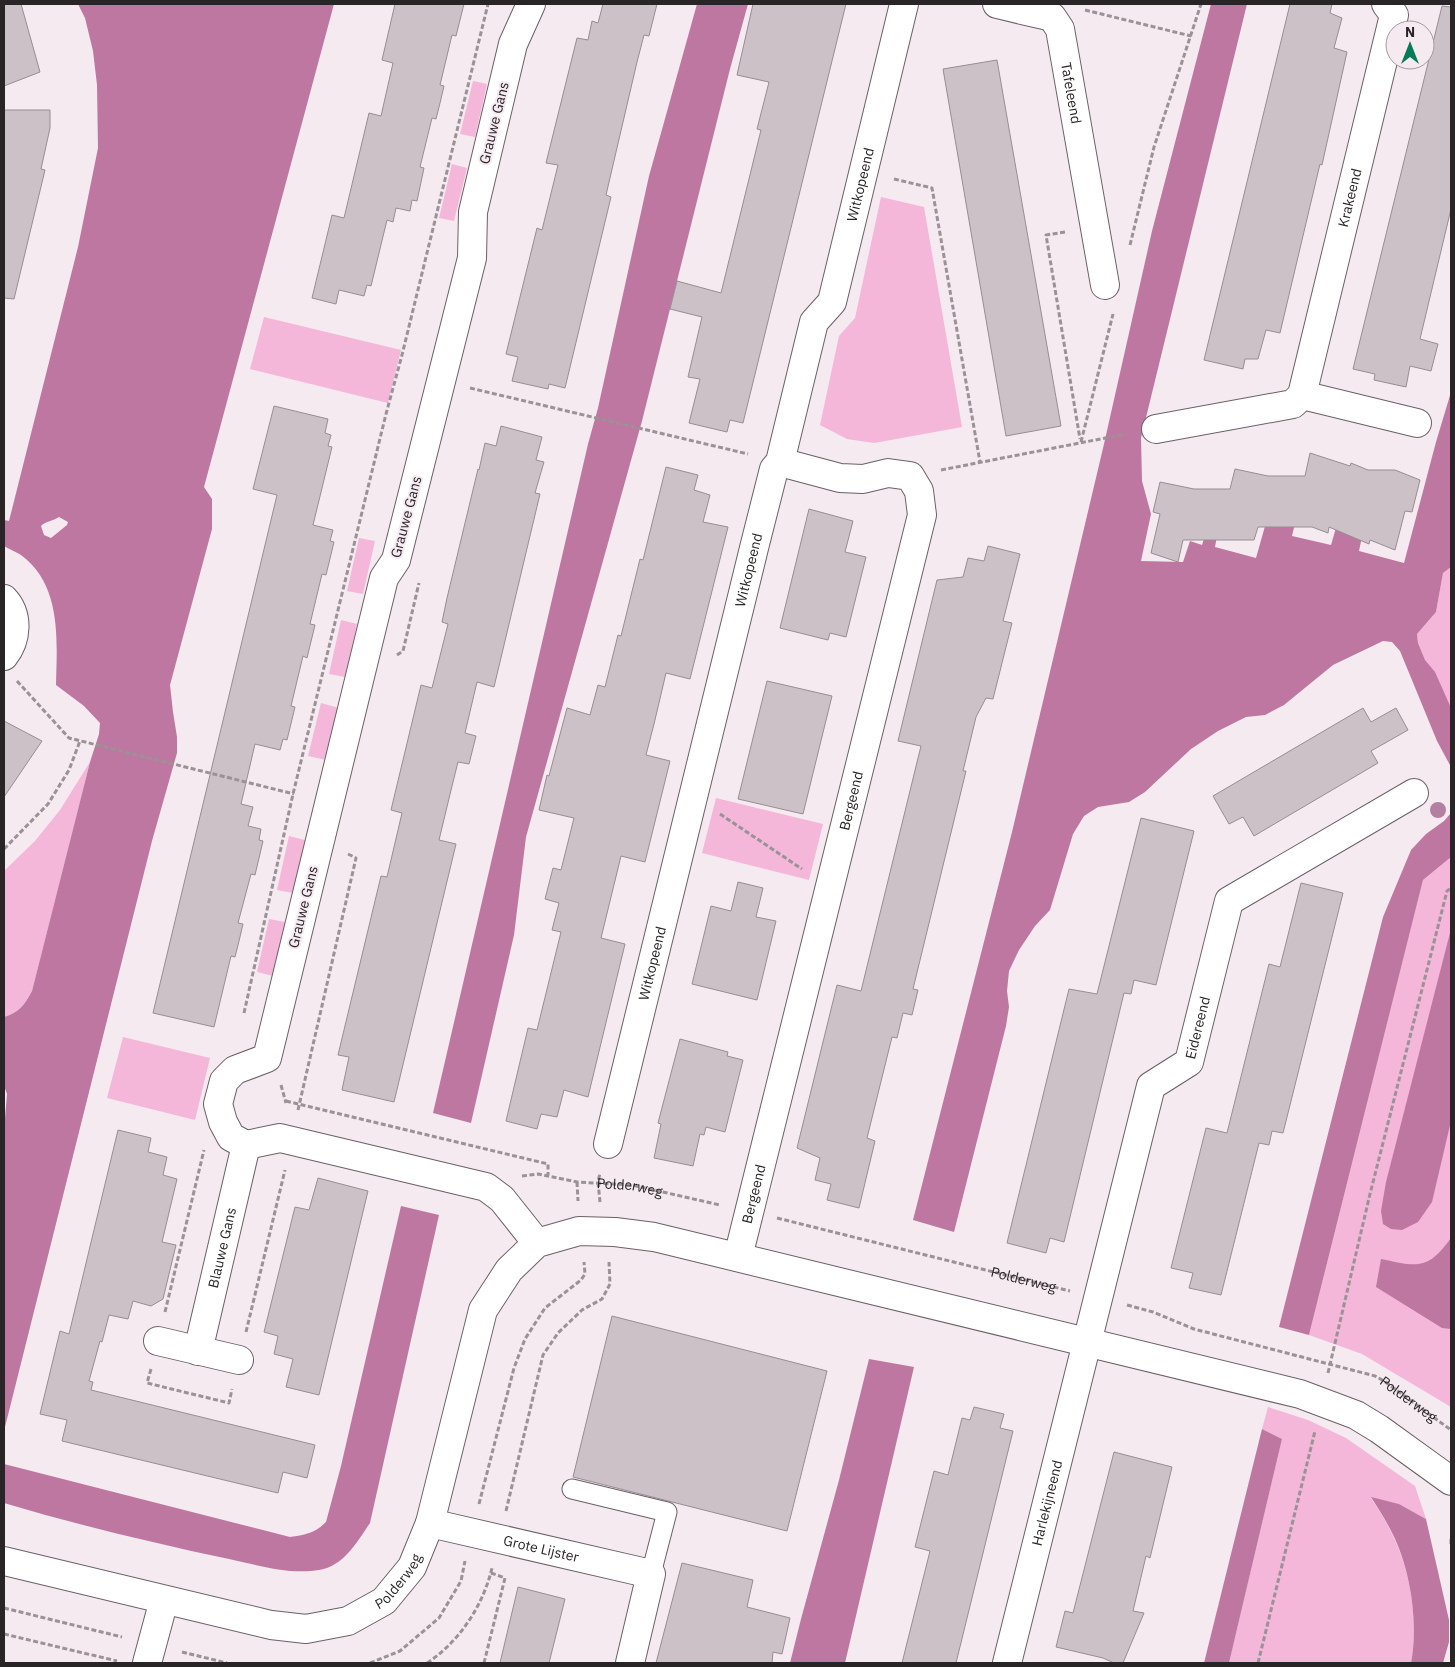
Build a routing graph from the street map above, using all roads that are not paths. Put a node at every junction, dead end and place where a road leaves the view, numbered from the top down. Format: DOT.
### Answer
graph roads {
  1 [pos="531,4"];
  2 [pos="904,4"];
  3 [pos="997,4"];
  4 [pos="1386,4"];
  5 [pos="1110,296"];
  6 [pos="1302,395"];
  7 [pos="1417,423"];
  8 [pos="1156,429"];
  9 [pos="780,462"];
  10 [pos="4,599"];
  11 [pos="9,667"];
  12 [pos="1414,794"];
  13 [pos="608,1144"];
  14 [pos="246,1145"];
  15 [pos="537,1243"];
  16 [pos="738,1257"];
  17 [pos="158,1341"];
  18 [pos="1088,1343"];
  19 [pos="198,1351"];
  20 [pos="239,1360"];
  21 [pos="1451,1481"];
  22 [pos="572,1489"];
  23 [pos="430,1523"];
  24 [pos="4,1561"];
  25 [pos="651,1574"];
  26 [pos="164,1600"];
  27 [pos="150,1654"];
  28 [pos="630,1663"];
  29 [pos="1007,1663"];
  1 -- 14 [label="street, Grauwe Gans"];
  2 -- 9 [label="street, Witkopeend"];
  3 -- 5 [label="street, Tafeleend"];
  4 -- 6 [label="street, Krakeend"];
  6 -- 7 [label="street"];
  6 -- 8 [label="street"];
  9 -- 13 [label="street, Witkopeend"];
  9 -- 16 [label="street, Bergeend"];
  10 -- 11 [label="street"];
  12 -- 18 [label="street, Eidereend"];
  14 -- 15 [label="street"];
  14 -- 19 [label="street, Blauwe Gans"];
  15 -- 16 [label="street, Polderweg"];
  15 -- 23 [label="street, Polderweg"];
  16 -- 18 [label="street, Polderweg"];
  17 -- 19 [label="street"];
  18 -- 21 [label="street, Polderweg"];
  18 -- 29 [label="street, Harlekijneend"];
  19 -- 20 [label="street"];
  22 -- 25 [label="lane"];
  23 -- 25 [label="street, Grote Lijster"];
  23 -- 26 [label="street, Polderweg"];
  24 -- 26 [label="street, Polderweg"];
  25 -- 28 [label="street"];
  26 -- 27 [label="street"];
}
